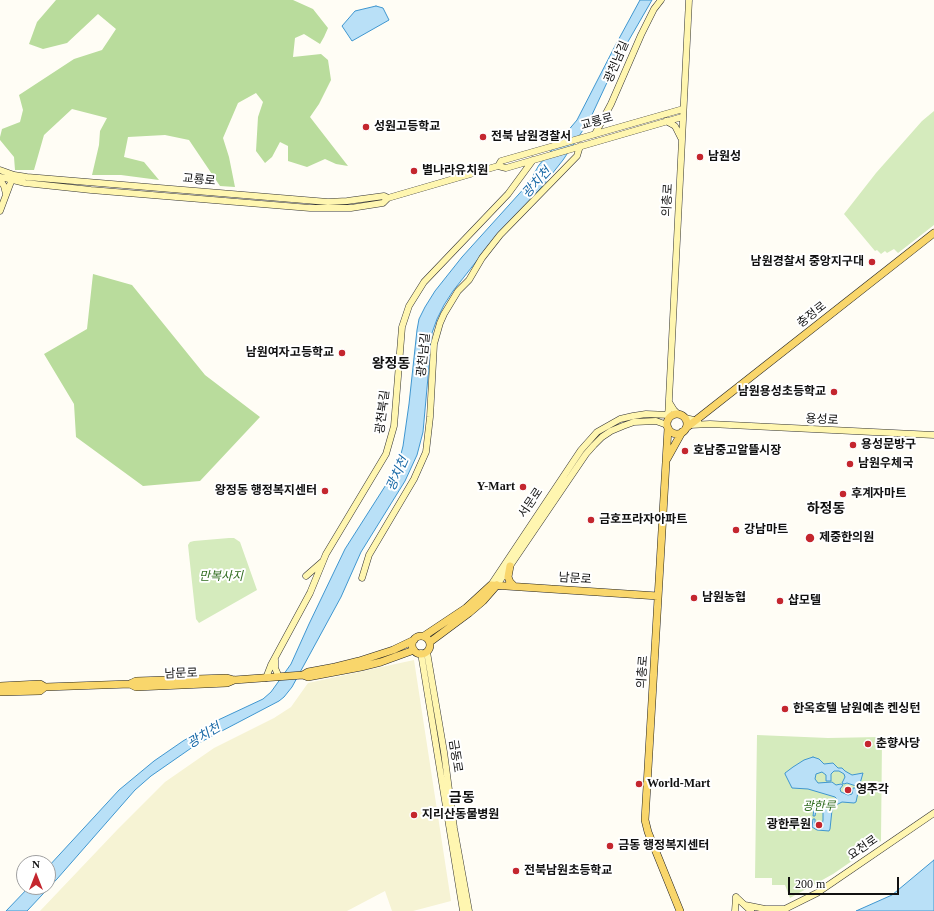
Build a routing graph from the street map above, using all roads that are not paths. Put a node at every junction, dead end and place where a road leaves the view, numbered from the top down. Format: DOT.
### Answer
graph roads {
  1 [pos="661,0"];
  2 [pos="689,0"];
  3 [pos="683,109"];
  4 [pos="682,117"];
  5 [pos="666,121"];
  6 [pos="595,134"];
  7 [pos="682,141"];
  8 [pos="580,146"];
  9 [pos="533,160"];
  10 [pos="520,164"];
  11 [pos="498,166"];
  12 [pos="0,170"];
  13 [pos="0,177"];
  14 [pos="13,178"];
  15 [pos="0,180"];
  16 [pos="518,180"];
  17 [pos="6,196"];
  18 [pos="0,211"];
  19 [pos="934,233"];
  20 [pos="669,401"];
  21 [pos="656,414"];
  22 [pos="703,415"];
  23 [pos="639,419"];
  24 [pos="673,419"];
  25 [pos="689,426"];
  26 [pos="934,435"];
  27 [pos="666,461"];
  28 [pos="323,561"];
  29 [pos="510,566"];
  30 [pos="306,576"];
  31 [pos="362,578"];
  32 [pos="494,585"];
  33 [pos="514,586"];
  34 [pos="658,596"];
  35 [pos="424,636"];
  36 [pos="414,640"];
  37 [pos="430,642"];
  38 [pos="421,652"];
  39 [pos="275,660"];
  40 [pos="360,664"];
  41 [pos="279,677"];
  42 [pos="266,678"];
  43 [pos="0,686"];
  44 [pos="45,687"];
  45 [pos="0,692"];
  46 [pos="934,813"];
  47 [pos="745,905"];
  48 [pos="783,910"];
  49 [pos="463,911"];
  50 [pos="469,911"];
  51 [pos="680,911"];
  52 [pos="735,911"];
  53 [pos="751,911"];
  1 -- 6 [label="street, 광천남길"];
  2 -- 3 [label="street, 의총로"];
  3 -- 4 [label="street, 의총로"];
  3 -- 6 [label="street, 교룡로"];
  4 -- 5 [label="street, 교룡로"];
  4 -- 7 [label="street, 의총로"];
  5 -- 7 [label="street"];
  5 -- 8 [label="street, 교룡로"];
  6 -- 11 [label="street, 교룡로"];
  7 -- 20 [label="street, 의총로"];
  8 -- 9 [label="street, 교룡로"];
  8 -- 31 [label="street, 광천남길"];
  9 -- 10 [label="street, 교룡로"];
  9 -- 16 [label="street, 광천북길"];
  10 -- 11 [label="street, 교룡로"];
  10 -- 16 [label="street"];
  11 -- 14 [label="street, 교룡로"];
  12 -- 14 [label="street"];
  13 -- 14 [label="street"];
  14 -- 17 [label="street"];
  15 -- 17 [label="street"];
  16 -- 28 [label="street, 광천북길"];
  17 -- 18 [label="street"];
  19 -- 22 [label="main road, 충정로"];
  20 -- 21 [label="street"];
  20 -- 24 [label="street, 의총로"];
  20 -- 24 [label="street"];
  21 -- 23 [label="street, 서문로"];
  21 -- 24 [label="street, 서문로"];
  22 -- 24 [label="main road"];
  22 -- 25 [label="main road, 충정로"];
  23 -- 24 [label="street, 서문로"];
  23 -- 29 [label="street, 서문로"];
  23 -- 32 [label="street, 서문로"];
  24 -- 25 [label="main road"];
  24 -- 25 [label="main road"];
  24 -- 27 [label="main road, 의총로"];
  25 -- 26 [label="street, 용성로"];
  25 -- 27 [label="main road"];
  27 -- 34 [label="main road, 의총로"];
  28 -- 30 [label="street"];
  28 -- 39 [label="street, 광천북길"];
  29 -- 32 [label="street, 서문로"];
  29 -- 33 [label="main road"];
  32 -- 33 [label="main road, 남문로"];
  32 -- 35 [label="main road, 서문로"];
  32 -- 37 [label="main road, 서문로"];
  33 -- 34 [label="main road, 남문로"];
  34 -- 51 [label="main road, 의총로"];
  35 -- 36 [label="main road"];
  35 -- 37 [label="main road"];
  36 -- 38 [label="main road, 금동로"];
  36 -- 40 [label="main road"];
  37 -- 38 [label="main road, 금동로"];
  38 -- 40 [label="main road"];
  38 -- 49 [label="street, 금동로"];
  38 -- 50 [label="street, 금동로"];
  39 -- 41 [label="street"];
  39 -- 42 [label="street, 광천북길"];
  40 -- 41 [label="main road, 남문로"];
  41 -- 42 [label="main road, 남문로"];
  42 -- 44 [label="main road, 남문로"];
  43 -- 44 [label="main road, 남문로"];
  44 -- 45 [label="main road, 남문로"];
  46 -- 48 [label="street, 요천로"];
  47 -- 48 [label="street"];
  47 -- 52 [label="street"];
  47 -- 53 [label="street"];
}
